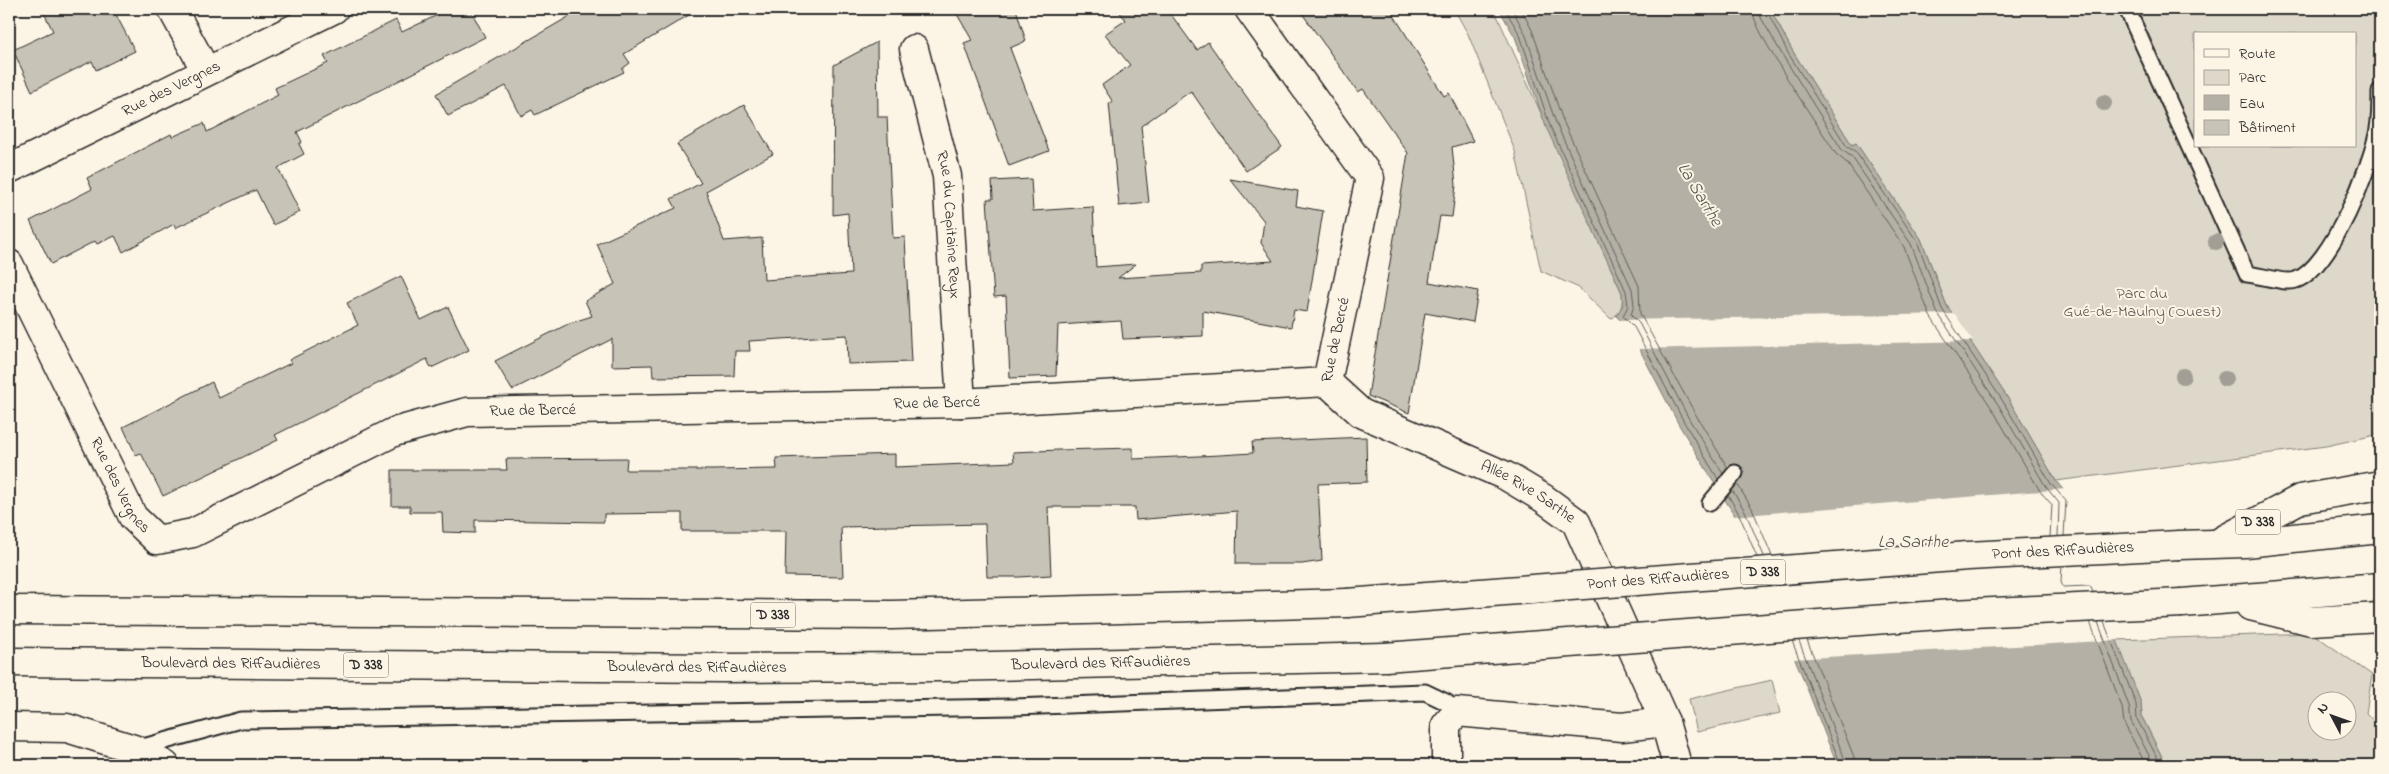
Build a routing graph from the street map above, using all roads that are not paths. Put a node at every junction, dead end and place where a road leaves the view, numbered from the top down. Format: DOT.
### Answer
graph roads {
  1 [pos="172,9"];
  2 [pos="334,9"];
  3 [pos="1249,9"];
  4 [pos="2127,9"];
  5 [pos="914,50"];
  6 [pos="206,71"];
  7 [pos="2380,91"];
  8 [pos="9,169"];
  9 [pos="9,264"];
  10 [pos="1328,382"];
  11 [pos="961,403"];
  12 [pos="1735,473"];
  13 [pos="2380,484"];
  14 [pos="1710,503"];
  15 [pos="2380,529"];
  16 [pos="157,540"];
  17 [pos="2216,545"];
  18 [pos="2380,587"];
  19 [pos="2229,600"];
  20 [pos="9,610"];
  21 [pos="2380,617"];
  22 [pos="9,662"];
  23 [pos="1457,712"];
  24 [pos="1665,722"];
  25 [pos="9,727"];
  26 [pos="134,749"];
  27 [pos="165,765"];
  28 [pos="1446,765"];
  29 [pos="1677,765"];
  1 -- 6 [label="main road"];
  2 -- 6 [label="main road, Rue des Vergnes"];
  3 -- 10 [label="main road, Rue de Bercé"];
  4 -- 7 [label="lane"];
  5 -- 11 [label="main road, Rue du Capitaine Reyx"];
  6 -- 8 [label="main road, Rue des Vergnes"];
  9 -- 16 [label="main road, Rue des Vergnes"];
  10 -- 11 [label="main road, Rue de Bercé"];
  10 -- 24 [label="main road, Allée Rive Sarthe"];
  11 -- 16 [label="main road, Rue de Bercé"];
  12 -- 14 [label="lane"];
  13 -- 17 [label="main road, D 338"];
  15 -- 17 [label="main road, D 338"];
  17 -- 20 [label="main road, Pont des Riffaudières / D 338, bridge"];
  18 -- 19 [label="main road, D 338"];
  19 -- 21 [label="main road, D 338"];
  19 -- 22 [label="main road, Boulevard des Riffaudières / D 338, bridge"];
  23 -- 24 [label="main road"];
  23 -- 26 [label="lane"];
  23 -- 28 [label="main road"];
  24 -- 29 [label="main road, Allée Rive Sarthe"];
  25 -- 26 [label="main road"];
  26 -- 27 [label="main road"];
}
